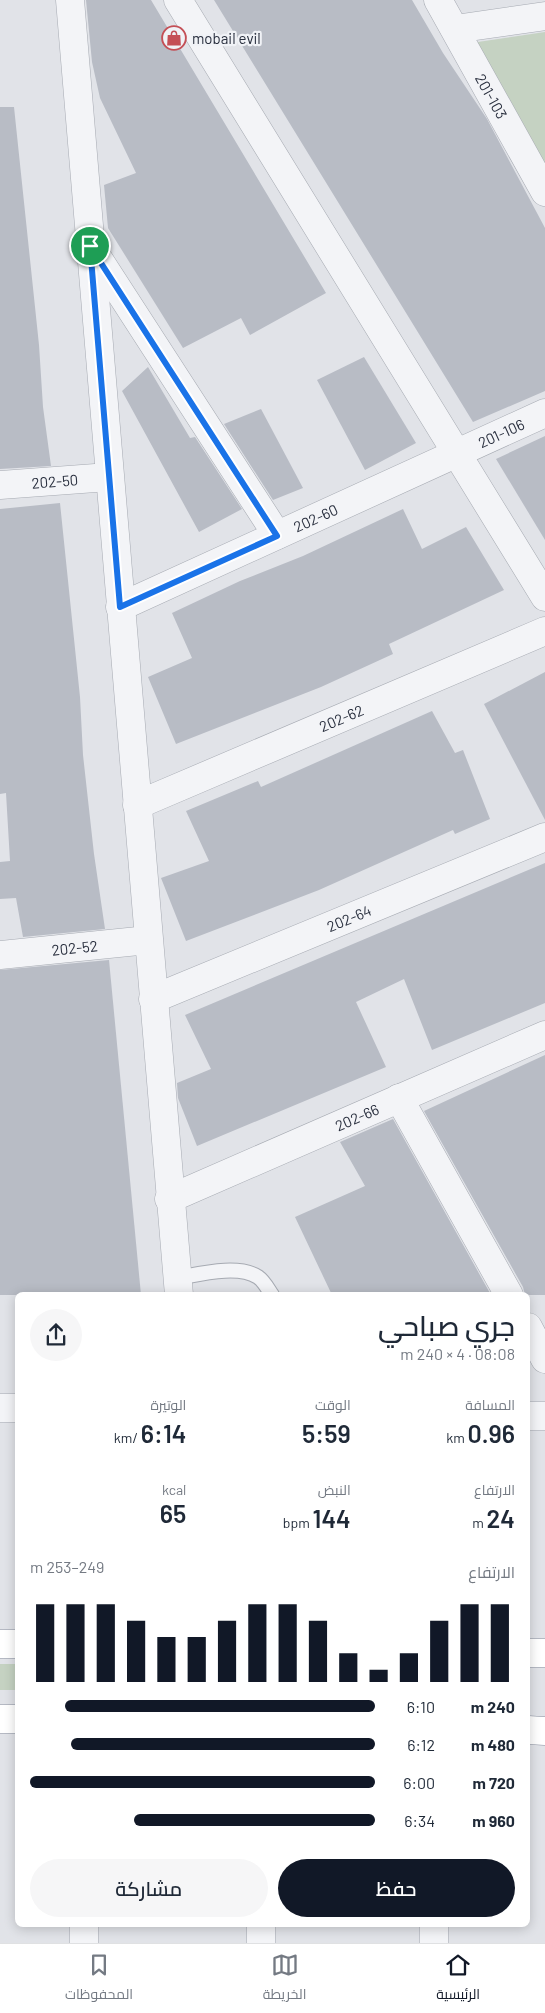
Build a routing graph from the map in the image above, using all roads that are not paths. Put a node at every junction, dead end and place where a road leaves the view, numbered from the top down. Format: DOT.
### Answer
graph roads {
  1 [pos="70,0"];
  2 [pos="178,0"];
  3 [pos="438,0"];
  4 [pos="545,16"];
  5 [pos="455,29"];
  6 [pos="545,192"];
  7 [pos="90,246"];
  8 [pos="545,413"];
  9 [pos="457,454"];
  10 [pos="110,477"];
  11 [pos="0,485"];
  12 [pos="277,536"];
  13 [pos="545,597"];
  14 [pos="120,607"];
  15 [pos="545,631"];
  16 [pos="137,805"];
  17 [pos="545,837"];
  18 [pos="148,940"];
  19 [pos="0,955"];
  20 [pos="153,999"];
  21 [pos="545,1035"];
  22 [pos="399,1098"];
  23 [pos="170,1199"];
  24 [pos="178,1286"];
  25 [pos="270,1292"];
  26 [pos="507,1292"];
  27 [pos="530,1332"];
  28 [pos="545,1359"];
  29 [pos="0,1408"];
  30 [pos="15,1408"];
  31 [pos="530,1416"];
  32 [pos="545,1416"];
  33 [pos="0,1644"];
  34 [pos="15,1644"];
  35 [pos="530,1653"];
  36 [pos="545,1653"];
  37 [pos="0,1719"];
  38 [pos="15,1719"];
  39 [pos="530,1730"];
  40 [pos="545,1731"];
  41 [pos="84,1927"];
  42 [pos="261,1927"];
  43 [pos="434,1927"];
  44 [pos="84,1943"];
  45 [pos="261,1943"];
  46 [pos="434,1943"];
  1 -- 7 [label="street"];
  2 -- 9 [label="street"];
  3 -- 5 [label="street, 201-103"];
  4 -- 5 [label="street"];
  5 -- 6 [label="street, 201-103"];
  7 -- 10 [label="street"];
  7 -- 12 [label="street"];
  8 -- 9 [label="street, 201-106"];
  9 -- 12 [label="street, 202-60"];
  9 -- 13 [label="street"];
  10 -- 11 [label="street, 202-50"];
  10 -- 14 [label="street"];
  12 -- 14 [label="street, 202-60"];
  14 -- 16 [label="street"];
  15 -- 16 [label="street, 202-62"];
  16 -- 18 [label="street"];
  17 -- 20 [label="street, 202-64"];
  18 -- 19 [label="street, 202-52"];
  18 -- 20 [label="street"];
  20 -- 23 [label="street"];
  21 -- 22 [label="street, 202-66"];
  22 -- 23 [label="street, 202-66"];
  22 -- 26 [label="street"];
  23 -- 24 [label="street"];
  24 -- 25 [label="lane"];
  27 -- 28 [label="street"];
  29 -- 30 [label="street"];
  31 -- 32 [label="street"];
  33 -- 34 [label="highway"];
  35 -- 36 [label="highway"];
  37 -- 38 [label="highway"];
  39 -- 40 [label="highway"];
  41 -- 44 [label="street"];
  42 -- 45 [label="street"];
  43 -- 46 [label="street"];
}
